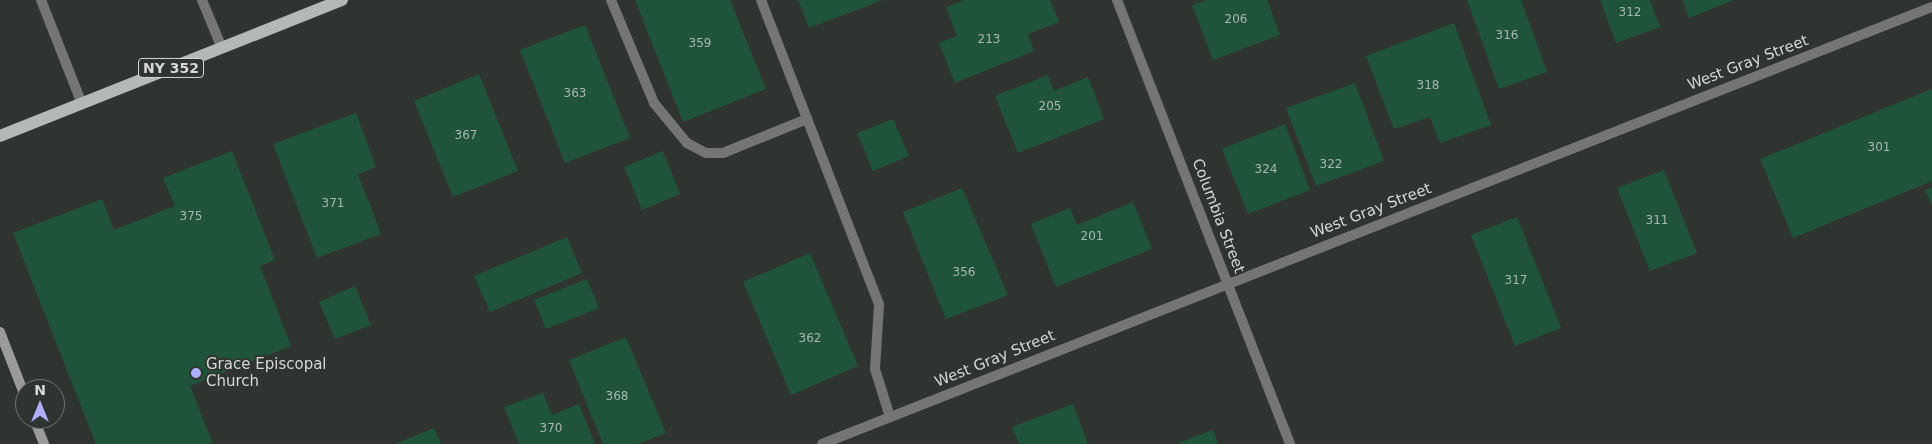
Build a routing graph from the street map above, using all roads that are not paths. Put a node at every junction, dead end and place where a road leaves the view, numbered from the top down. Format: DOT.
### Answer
graph roads {
  1 [pos="41,0"];
  2 [pos="202,0"];
  3 [pos="342,0"];
  4 [pos="611,0"];
  5 [pos="761,0"];
  6 [pos="1117,0"];
  7 [pos="1932,7"];
  8 [pos="222,48"];
  9 [pos="82,104"];
  10 [pos="807,119"];
  11 [pos="0,136"];
  12 [pos="1228,283"];
  13 [pos="0,332"];
  14 [pos="18,379"];
  15 [pos="890,417"];
  16 [pos="38,429"];
  17 [pos="44,444"];
  18 [pos="822,444"];
  19 [pos="1290,444"];
  1 -- 9 [label="street"];
  2 -- 8 [label="street"];
  3 -- 8 [label="main road, NY 352"];
  4 -- 10 [label="street"];
  5 -- 10 [label="street"];
  6 -- 12 [label="street, Columbia Street"];
  7 -- 12 [label="street, West Gray Street"];
  8 -- 9 [label="main road, NY 352"];
  9 -- 11 [label="main road, NY 352"];
  10 -- 15 [label="street"];
  12 -- 15 [label="street, West Gray Street"];
  12 -- 19 [label="street, Columbia Street"];
  13 -- 14 [label="street"];
  15 -- 18 [label="street, West Gray Street"];
  16 -- 17 [label="street"];
}
